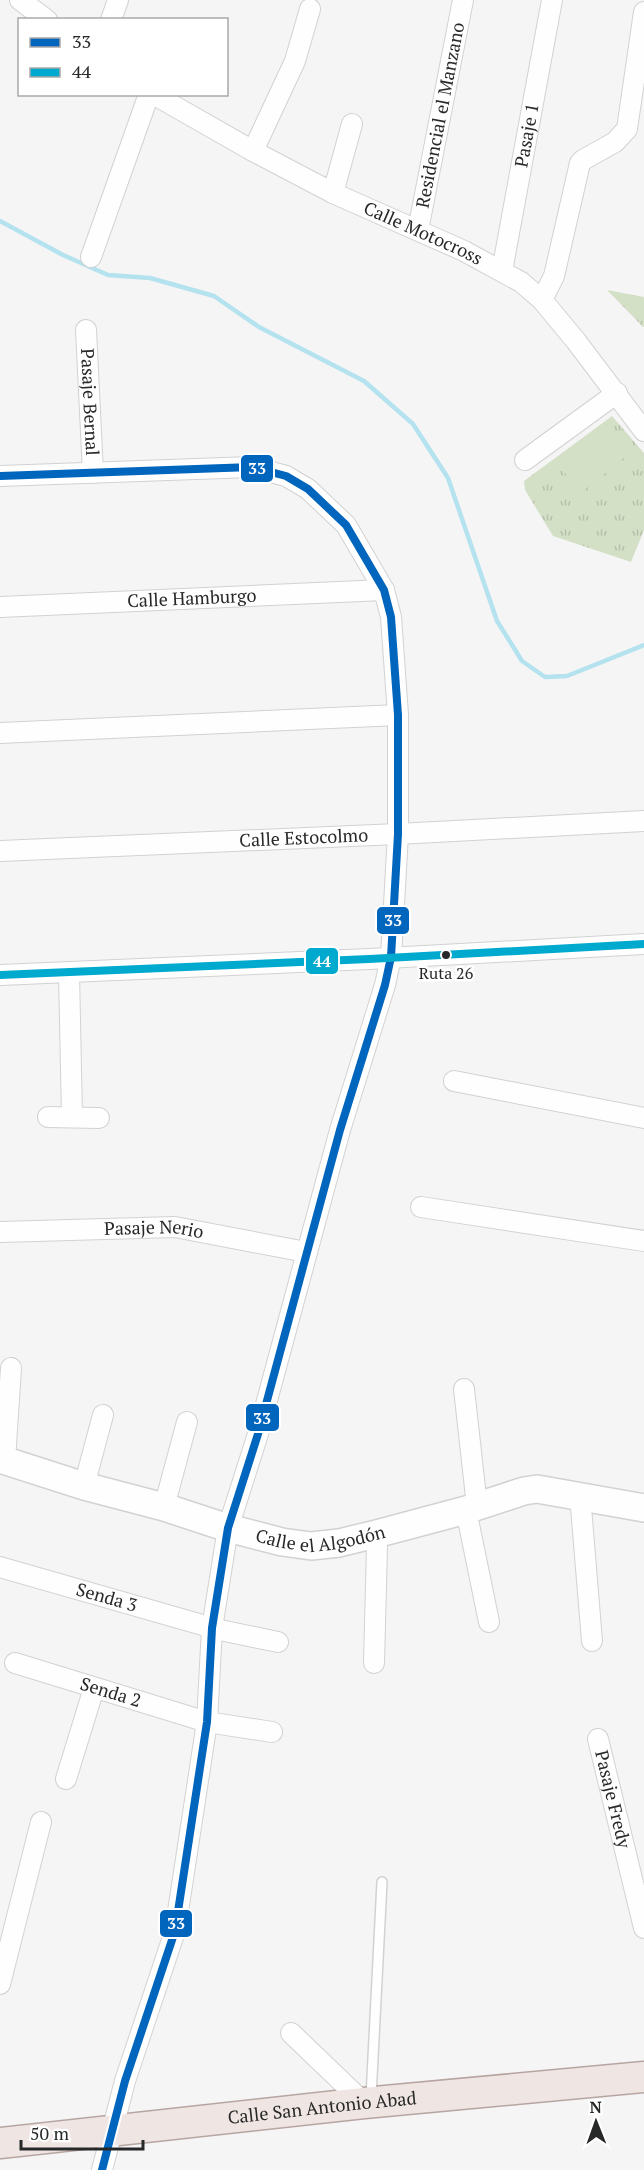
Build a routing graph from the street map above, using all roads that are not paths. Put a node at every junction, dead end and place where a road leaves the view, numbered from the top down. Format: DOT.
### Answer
graph roads {
  1 [pos="20,0"];
  2 [pos="118,0"];
  3 [pos="463,0"];
  4 [pos="552,0"];
  5 [pos="310,9"];
  6 [pos="644,12"];
  7 [pos="44,18"];
  8 [pos="112,18"];
  9 [pos="148,96"];
  10 [pos="157,96"];
  11 [pos="352,124"];
  12 [pos="253,151"];
  13 [pos="333,193"];
  14 [pos="418,230"];
  15 [pos="91,257"];
  16 [pos="502,271"];
  17 [pos="542,300"];
  18 [pos="86,330"];
  19 [pos="617,393"];
  20 [pos="644,431"];
  21 [pos="525,460"];
  22 [pos="93,473"];
  23 [pos="0,476"];
  24 [pos="384,590"];
  25 [pos="0,607"];
  26 [pos="398,715"];
  27 [pos="0,733"];
  28 [pos="644,821"];
  29 [pos="398,834"];
  30 [pos="0,851"];
  31 [pos="644,944"];
  32 [pos="391,957"];
  33 [pos="69,973"];
  34 [pos="0,975"];
  35 [pos="454,1081"];
  36 [pos="48,1117"];
  37 [pos="72,1118"];
  38 [pos="99,1118"];
  39 [pos="644,1118"];
  40 [pos="421,1207"];
  41 [pos="0,1232"];
  42 [pos="644,1241"];
  43 [pos="306,1252"];
  44 [pos="10,1368"];
  45 [pos="464,1389"];
  46 [pos="103,1414"];
  47 [pos="187,1422"];
  48 [pos="3,1459"];
  49 [pos="84,1486"];
  50 [pos="580,1496"];
  51 [pos="165,1507"];
  52 [pos="471,1508"];
  53 [pos="644,1508"];
  54 [pos="228,1528"];
  55 [pos="376,1534"];
  56 [pos="0,1567"];
  57 [pos="489,1623"];
  58 [pos="212,1628"];
  59 [pos="592,1641"];
  60 [pos="279,1642"];
  61 [pos="15,1663"];
  62 [pos="374,1663"];
  63 [pos="94,1688"];
  64 [pos="207,1722"];
  65 [pos="272,1732"];
  66 [pos="598,1738"];
  67 [pos="66,1779"];
  68 [pos="40,1822"];
  69 [pos="382,1882"];
  70 [pos="644,1928"];
  71 [pos="0,1984"];
  72 [pos="291,2033"];
  73 [pos="644,2077"];
  74 [pos="367,2103"];
  75 [pos="111,2131"];
  76 [pos="0,2143"];
  77 [pos="102,2170"];
  1 -- 7 [label="street"];
  2 -- 8 [label="street"];
  3 -- 14 [label="street, Residencial el Manzano"];
  4 -- 16 [label="street, Pasaje 1"];
  5 -- 12 [label="street"];
  6 -- 17 [label="street"];
  9 -- 15 [label="street"];
  10 -- 12 [label="street, Calle Motocross"];
  11 -- 13 [label="street"];
  12 -- 13 [label="street, Calle Motocross"];
  13 -- 14 [label="street, Calle Motocross"];
  14 -- 16 [label="street, Calle Motocross"];
  16 -- 17 [label="street, Calle Motocross"];
  17 -- 19 [label="street, Calle Motocross"];
  18 -- 22 [label="street, Pasaje Bernal"];
  19 -- 20 [label="street, Calle Motocross"];
  19 -- 21 [label="street"];
  22 -- 23 [label="street"];
  22 -- 24 [label="street"];
  24 -- 25 [label="street, Calle Hamburgo"];
  24 -- 26 [label="street"];
  26 -- 27 [label="street"];
  26 -- 29 [label="street"];
  28 -- 29 [label="street, Calle Estocolmo"];
  29 -- 30 [label="street, Calle Estocolmo"];
  29 -- 32 [label="street"];
  31 -- 32 [label="street"];
  32 -- 33 [label="street"];
  32 -- 43 [label="street"];
  33 -- 34 [label="street"];
  33 -- 37 [label="street"];
  35 -- 39 [label="street"];
  36 -- 37 [label="street"];
  37 -- 38 [label="street"];
  40 -- 42 [label="street"];
  41 -- 43 [label="street, Pasaje Nerio"];
  43 -- 54 [label="street"];
  44 -- 48 [label="street"];
  45 -- 52 [label="street"];
  46 -- 49 [label="street"];
  47 -- 51 [label="street"];
  48 -- 49 [label="street, Calle el Algodón"];
  49 -- 51 [label="street, Calle el Algodón"];
  50 -- 52 [label="street, Calle el Algodón"];
  50 -- 53 [label="street, Calle el Algodón"];
  50 -- 59 [label="street"];
  51 -- 54 [label="street, Calle el Algodón"];
  52 -- 55 [label="street, Calle el Algodón"];
  52 -- 57 [label="street"];
  54 -- 55 [label="street, Calle el Algodón"];
  54 -- 58 [label="street"];
  55 -- 62 [label="street"];
  56 -- 58 [label="street, Senda 3"];
  58 -- 60 [label="street, Senda 3"];
  58 -- 64 [label="street"];
  61 -- 63 [label="street, Senda 2"];
  63 -- 64 [label="street, Senda 2"];
  63 -- 67 [label="street"];
  64 -- 65 [label="street, Senda 2"];
  64 -- 75 [label="street"];
  66 -- 70 [label="street, Pasaje Fredy"];
  68 -- 71 [label="street"];
  69 -- 74 [label="lane"];
  72 -- 74 [label="street"];
  73 -- 74 [label="main road, Calle San Antonio Abad"];
  74 -- 75 [label="main road, Calle San Antonio Abad"];
  75 -- 76 [label="main road, Calle San Antonio Abad"];
  75 -- 77 [label="street"];
}
